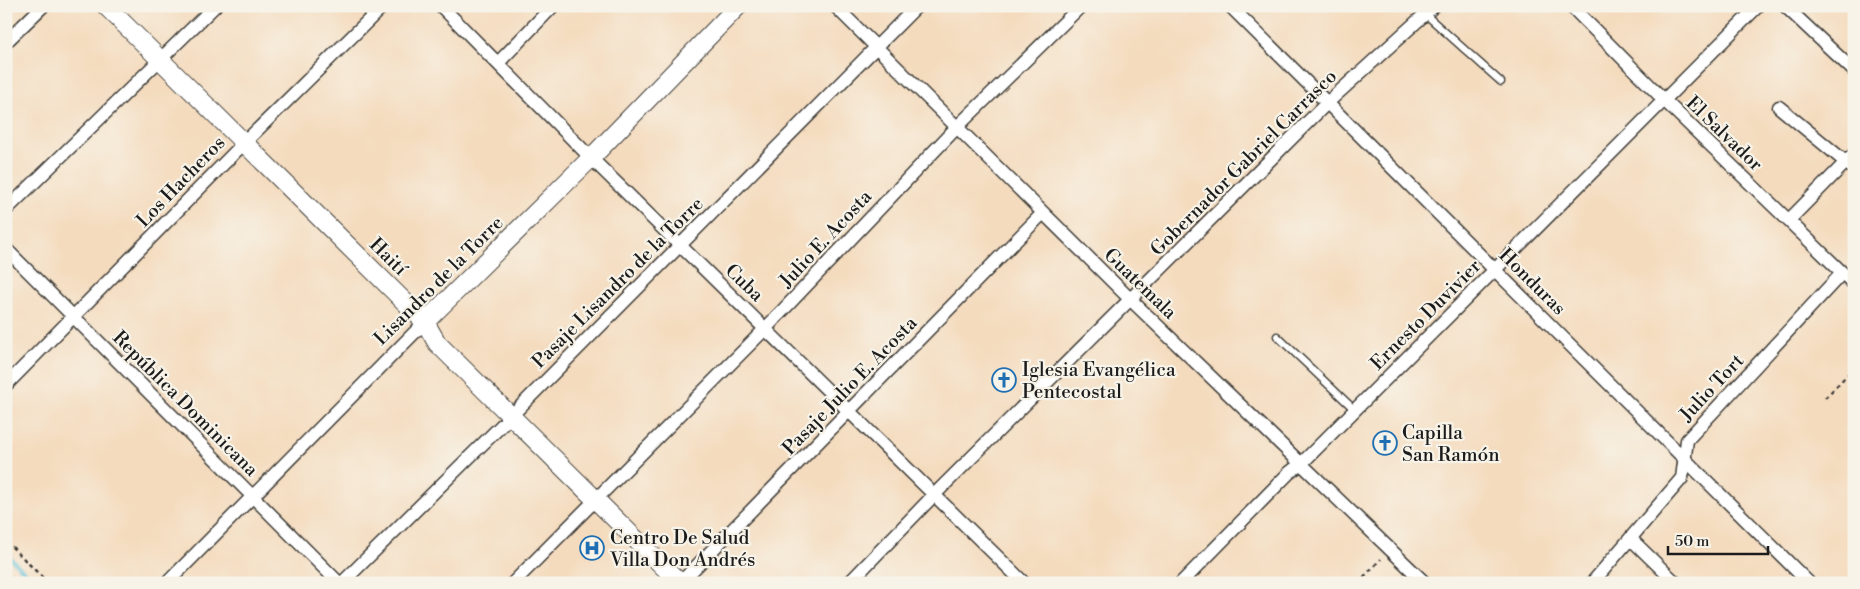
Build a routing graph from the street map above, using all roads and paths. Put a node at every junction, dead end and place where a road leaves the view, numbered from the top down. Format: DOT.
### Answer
graph roads {
  1 [pos="43,6"];
  2 [pos="106,6"];
  3 [pos="215,6"];
  4 [pos="383,6"];
  5 [pos="441,6"];
  6 [pos="552,6"];
  7 [pos="738,6"];
  8 [pos="835,6"];
  9 [pos="917,6"];
  10 [pos="1081,6"];
  11 [pos="1571,6"];
  12 [pos="1738,6"];
  13 [pos="1758,6"];
  14 [pos="1785,6"];
  15 [pos="1235,8"];
  16 [pos="1429,10"];
  17 [pos="1747,16"];
  18 [pos="6,42"];
  19 [pos="877,47"];
  20 [pos="160,60"];
  21 [pos="498,63"];
  22 [pos="1854,71"];
  23 [pos="1501,82"];
  24 [pos="1665,101"];
  25 [pos="1327,103"];
  26 [pos="1778,107"];
  27 [pos="957,127"];
  28 [pos="244,143"];
  29 [pos="591,158"];
  30 [pos="1851,161"];
  31 [pos="6,210"];
  32 [pos="1044,213"];
  33 [pos="1788,220"];
  34 [pos="680,244"];
  35 [pos="6,249"];
  36 [pos="1496,271"];
  37 [pos="1842,273"];
  38 [pos="1854,284"];
  39 [pos="1131,300"];
  40 [pos="74,317"];
  41 [pos="425,322"];
  42 [pos="766,328"];
  43 [pos="1277,336"];
  44 [pos="1854,368"];
  45 [pos="6,385"];
  46 [pos="1824,398"];
  47 [pos="1355,410"];
  48 [pos="850,411"];
  49 [pos="512,415"];
  50 [pos="1684,458"];
  51 [pos="1302,463"];
  52 [pos="935,494"];
  53 [pos="253,496"];
  54 [pos="596,498"];
  55 [pos="1631,539"];
  56 [pos="6,541"];
  57 [pos="1391,549"];
  58 [pos="48,583"];
  59 [pos="167,583"];
  60 [pos="341,583"];
  61 [pos="513,583"];
  62 [pos="680,583"];
  63 [pos="849,583"];
  64 [pos="1024,583"];
  65 [pos="1181,583"];
  66 [pos="1358,583"];
  67 [pos="1425,583"];
  68 [pos="1592,583"];
  69 [pos="1676,583"];
  70 [pos="1809,583"];
  1 -- 18 [label="street"];
  2 -- 20 [label="street, Haití"];
  3 -- 20 [label="street"];
  4 -- 28 [label="street, Los Hacheros"];
  5 -- 21 [label="street, Cuba"];
  6 -- 21 [label="street"];
  7 -- 29 [label="street, Lisandro de la Torre"];
  8 -- 19 [label="street, Guatemala"];
  9 -- 19 [label="street, Pasaje Lisandro de la Torre"];
  10 -- 27 [label="street, Julio E. Acosta"];
  11 -- 24 [label="street, El Salvador"];
  12 -- 17 [label="street"];
  13 -- 17 [label="street, Ernesto Duvivier"];
  14 -- 22 [label="street"];
  15 -- 25 [label="street, Honduras"];
  16 -- 23 [label="lane"];
  16 -- 25 [label="street, Gobernador Gabriel Carrasco"];
  17 -- 24 [label="street, Ernesto Duvivier"];
  19 -- 27 [label="street, Guatemala"];
  19 -- 34 [label="street, Pasaje Lisandro de la Torre"];
  20 -- 28 [label="street, Haití"];
  20 -- 31 [label="street"];
  21 -- 29 [label="street, Cuba"];
  24 -- 33 [label="street, El Salvador"];
  24 -- 36 [label="street, Ernesto Duvivier"];
  25 -- 36 [label="street, Honduras"];
  25 -- 39 [label="street, Gobernador Gabriel Carrasco"];
  26 -- 30 [label="street"];
  27 -- 32 [label="street, Guatemala"];
  27 -- 42 [label="street, Julio E. Acosta"];
  28 -- 40 [label="street, Los Hacheros"];
  28 -- 41 [label="street, Haití"];
  29 -- 34 [label="street, Cuba"];
  29 -- 41 [label="street, Lisandro de la Torre"];
  30 -- 33 [label="street"];
  32 -- 39 [label="street, Guatemala"];
  32 -- 48 [label="street, Pasaje Julio E. Acosta"];
  33 -- 37 [label="street, El Salvador"];
  34 -- 42 [label="street, Cuba"];
  34 -- 49 [label="street, Pasaje Lisandro de la Torre"];
  35 -- 40 [label="street, República Dominicana"];
  36 -- 47 [label="street, Ernesto Duvivier"];
  36 -- 50 [label="street, Honduras"];
  37 -- 38 [label="street, El Salvador"];
  37 -- 50 [label="street, Julio Tort"];
  39 -- 51 [label="street, Guatemala"];
  39 -- 52 [label="street, Gobernador Gabriel Carrasco"];
  40 -- 45 [label="street, Los Hacheros"];
  40 -- 53 [label="street, República Dominicana"];
  41 -- 49 [label="street, Haití"];
  41 -- 53 [label="street, Lisandro de la Torre"];
  42 -- 48 [label="street, Cuba"];
  42 -- 54 [label="street, Julio E. Acosta"];
  43 -- 47 [label="lane"];
  44 -- 46 [label="path"];
  47 -- 51 [label="street, Ernesto Duvivier"];
  48 -- 52 [label="street, Cuba"];
  48 -- 62 [label="street, Pasaje Julio E. Acosta"];
  49 -- 54 [label="street, Haití"];
  49 -- 60 [label="street, Pasaje Lisandro de la Torre"];
  50 -- 55 [label="street, Julio Tort"];
  50 -- 70 [label="street, Honduras"];
  51 -- 57 [label="street, Guatemala"];
  51 -- 65 [label="street, Ernesto Duvivier"];
  52 -- 63 [label="street, Gobernador Gabriel Carrasco"];
  52 -- 64 [label="street, Cuba"];
  53 -- 59 [label="street, Lisandro de la Torre"];
  53 -- 60 [label="street, República Dominicana"];
  54 -- 61 [label="street, Julio E. Acosta"];
  54 -- 62 [label="street, Haití"];
  55 -- 68 [label="street, Julio Tort"];
  55 -- 69 [label="street"];
  56 -- 58 [label="path"];
  57 -- 66 [label="path"];
  57 -- 67 [label="street, Guatemala"];
}
